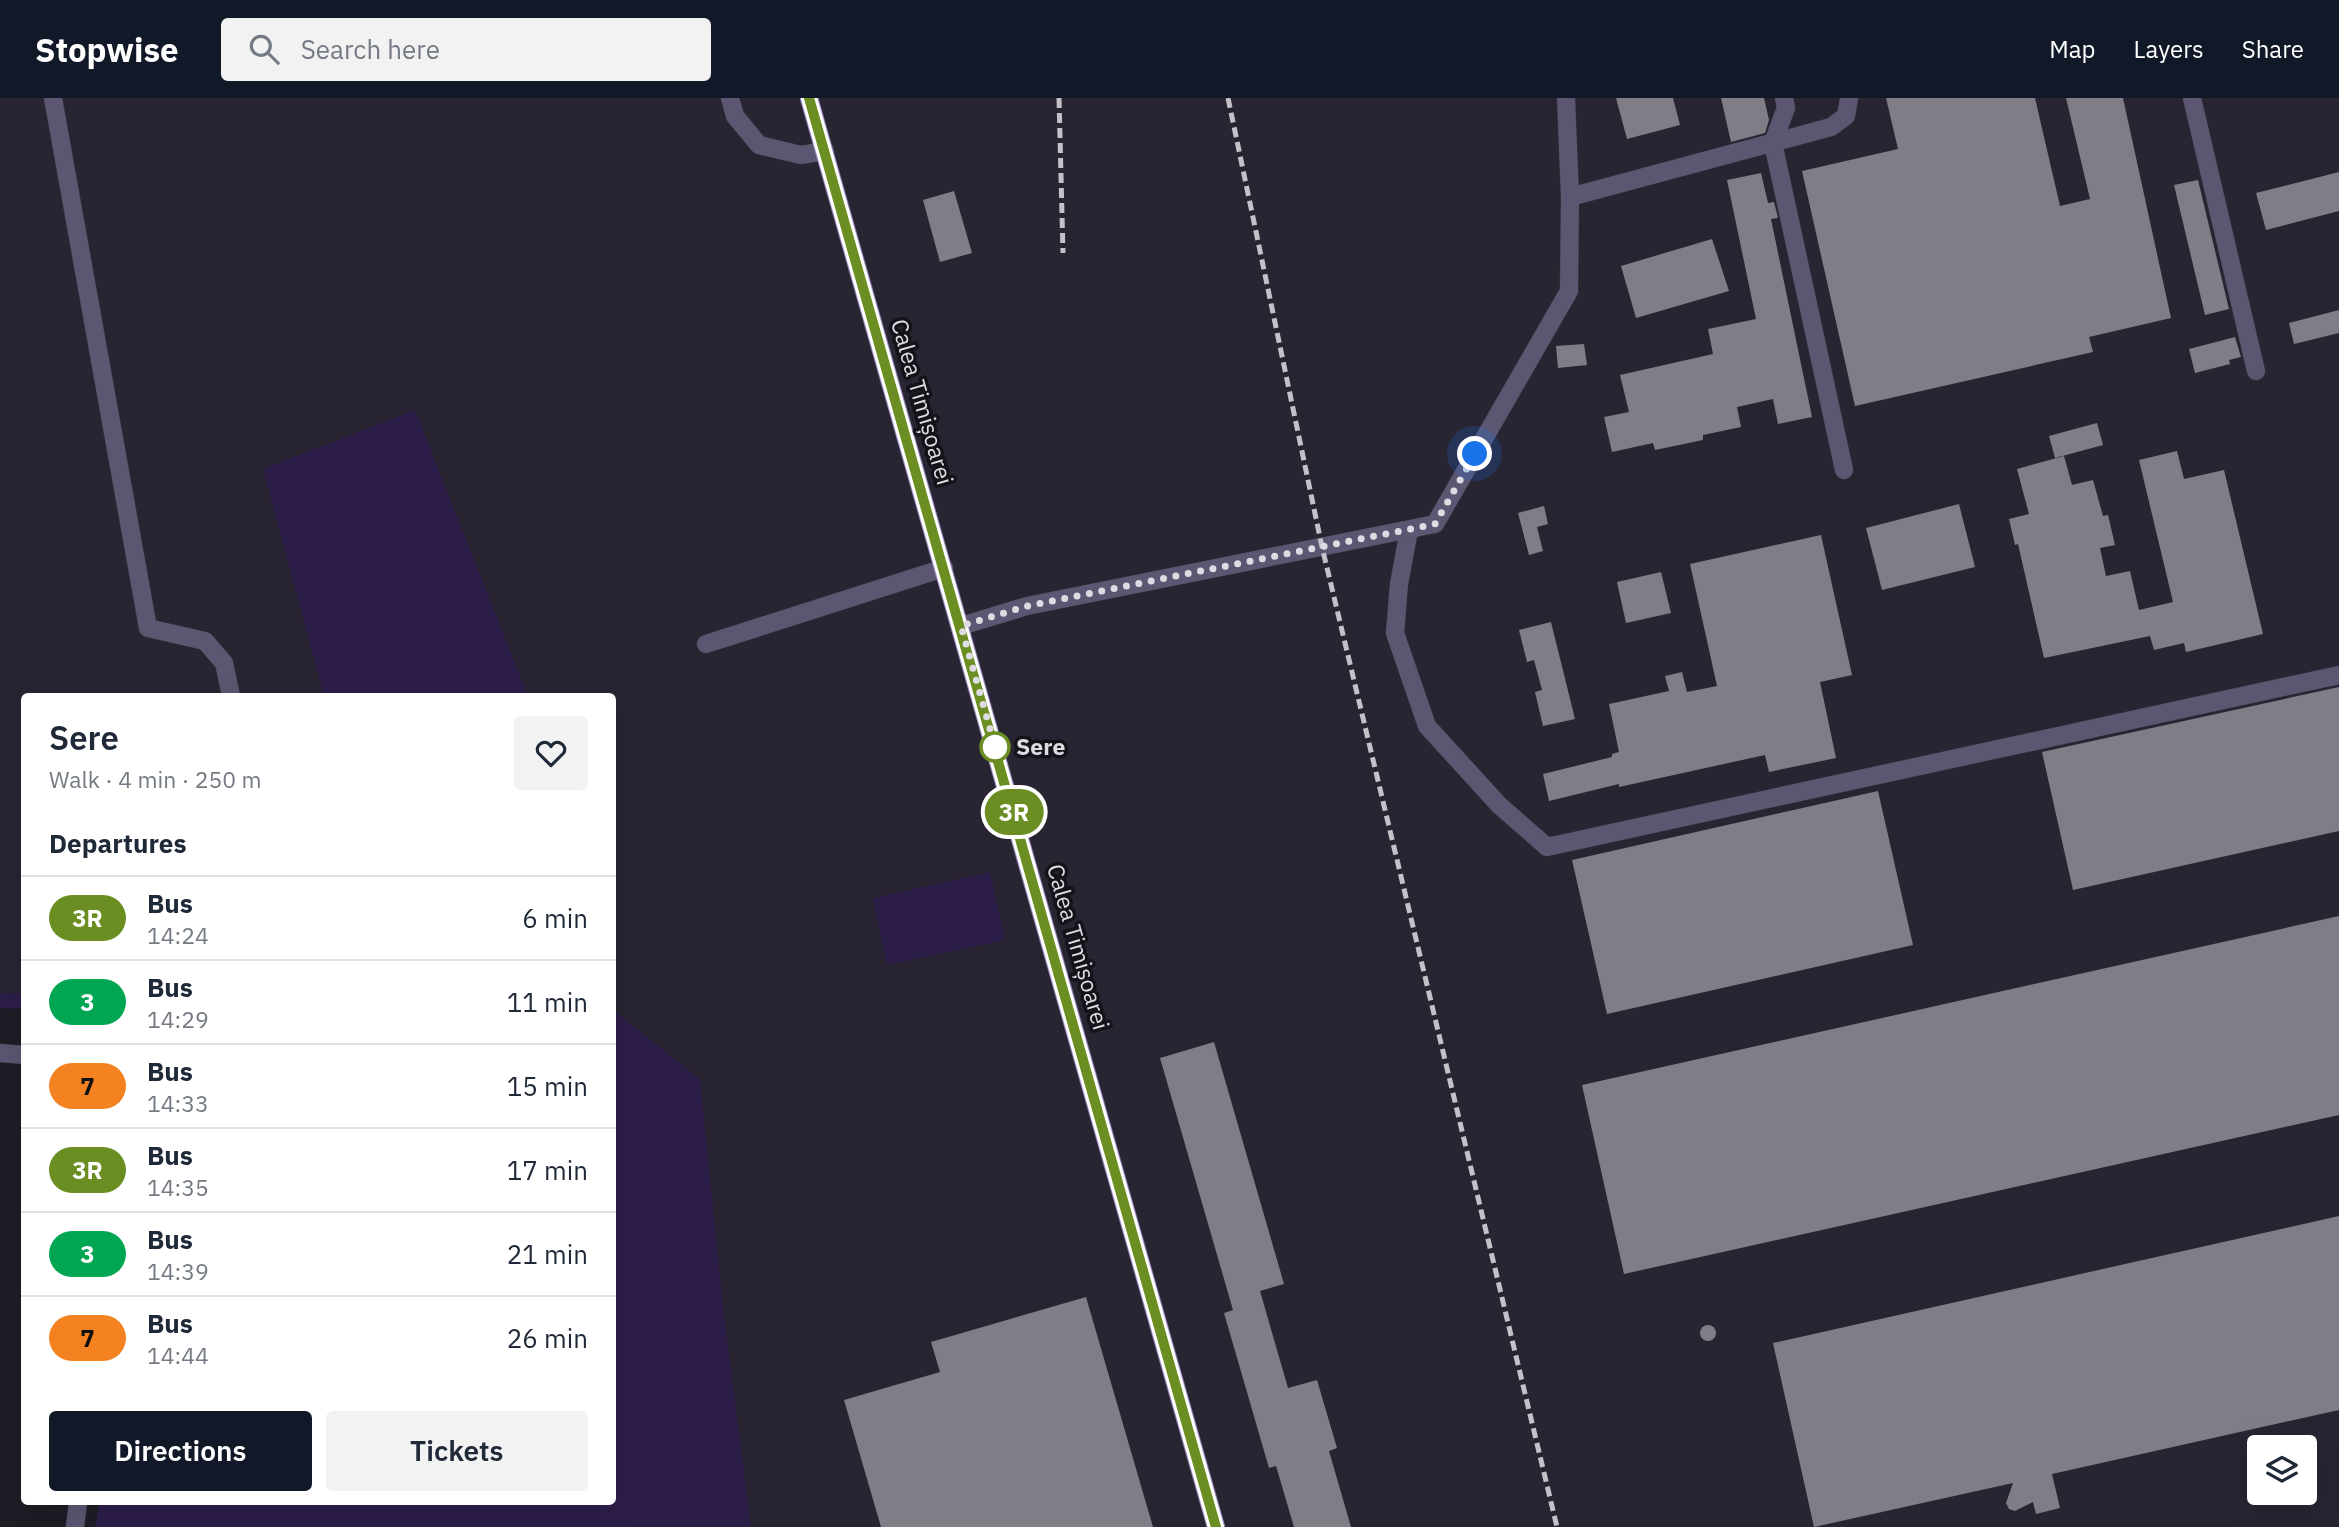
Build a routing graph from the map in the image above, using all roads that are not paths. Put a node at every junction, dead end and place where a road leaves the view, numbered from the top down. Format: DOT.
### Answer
graph roads {
  1 [pos="53,98"];
  2 [pos="730,98"];
  3 [pos="809,98"];
  4 [pos="1566,98"];
  5 [pos="1784,98"];
  6 [pos="1849,98"];
  7 [pos="2192,98"];
  8 [pos="1773,143"];
  9 [pos="825,151"];
  10 [pos="1570,197"];
  11 [pos="2256,371"];
  12 [pos="1844,470"];
  13 [pos="1409,530"];
  14 [pos="944,568"];
  15 [pos="961,626"];
  16 [pos="706,645"];
  17 [pos="2339,675"];
  18 [pos="230,693"];
  19 [pos="0,1054"];
  20 [pos="21,1055"];
  21 [pos="78,1505"];
  22 [pos="75,1527"];
  23 [pos="1216,1527"];
  1 -- 18 [label="street"];
  2 -- 9 [label="street"];
  3 -- 9 [label="main road, Calea Timișoarei"];
  4 -- 10 [label="street"];
  5 -- 8 [label="street"];
  6 -- 8 [label="street"];
  7 -- 11 [label="street"];
  8 -- 10 [label="street"];
  8 -- 12 [label="street"];
  9 -- 14 [label="main road, Calea Timișoarei"];
  10 -- 13 [label="street"];
  13 -- 15 [label="street"];
  13 -- 17 [label="street"];
  14 -- 15 [label="main road, Calea Timișoarei"];
  14 -- 16 [label="street"];
  15 -- 23 [label="main road, Calea Timișoarei"];
  19 -- 20 [label="street"];
  21 -- 22 [label="street"];
}
